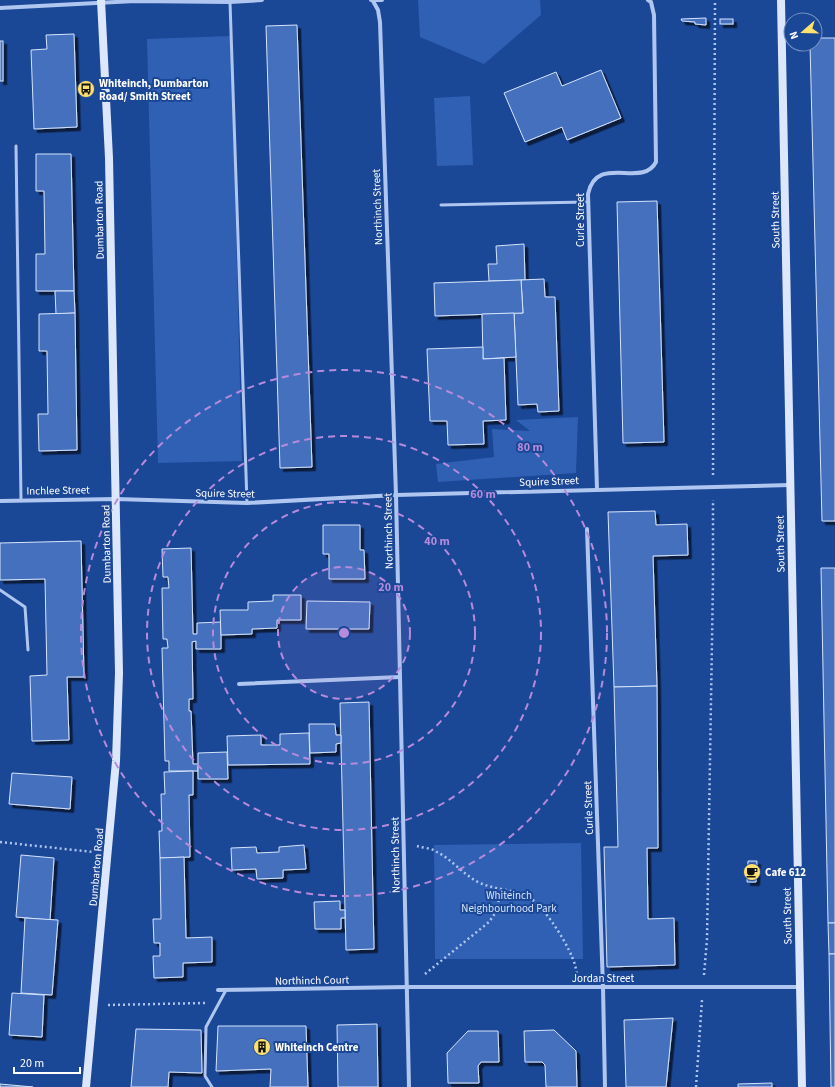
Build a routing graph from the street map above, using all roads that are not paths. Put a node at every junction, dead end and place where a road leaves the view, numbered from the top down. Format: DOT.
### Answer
graph roads {
  1 [pos="262,0"];
  2 [pos="372,0"];
  3 [pos="382,0"];
  4 [pos="782,0"];
  5 [pos="101,1"];
  6 [pos="650,1"];
  7 [pos="230,2"];
  8 [pos="0,8"];
  9 [pos="16,146"];
  10 [pos="587,202"];
  11 [pos="441,205"];
  12 [pos="790,485"];
  13 [pos="597,489"];
  14 [pos="396,495"];
  15 [pos="116,499"];
  16 [pos="22,500"];
  17 [pos="0,501"];
  18 [pos="247,503"];
  19 [pos="587,529"];
  20 [pos="0,590"];
  21 [pos="28,650"];
  22 [pos="400,677"];
  23 [pos="239,684"];
  24 [pos="407,987"];
  25 [pos="603,987"];
  26 [pos="800,987"];
  27 [pos="218,990"];
  28 [pos="226,990"];
  29 [pos="86,1087"];
  30 [pos="212,1087"];
  31 [pos="409,1087"];
  32 [pos="605,1087"];
  33 [pos="802,1087"];
  1 -- 7 [label="street"];
  2 -- 3 [label="street"];
  2 -- 14 [label="street, Northinch Street"];
  4 -- 12 [label="street, South Street"];
  5 -- 7 [label="street"];
  5 -- 8 [label="street"];
  5 -- 15 [label="street, Dumbarton Road"];
  6 -- 10 [label="street, Curle Street"];
  7 -- 18 [label="lane"];
  9 -- 16 [label="lane"];
  10 -- 11 [label="lane"];
  10 -- 13 [label="street, Curle Street"];
  12 -- 13 [label="street, Squire Street"];
  12 -- 26 [label="street, South Street"];
  13 -- 14 [label="street, Squire Street"];
  14 -- 18 [label="street, Squire Street"];
  14 -- 22 [label="street, Northinch Street"];
  15 -- 16 [label="street, Inchlee Street"];
  15 -- 18 [label="street, Squire Street"];
  15 -- 29 [label="street, Dumbarton Road"];
  16 -- 17 [label="street, Inchlee Street"];
  19 -- 25 [label="street, Curle Street"];
  20 -- 21 [label="lane"];
  22 -- 23 [label="street"];
  22 -- 24 [label="street, Northinch Street"];
  24 -- 25 [label="street, Jordan Street"];
  24 -- 28 [label="street, Northinch Court"];
  24 -- 31 [label="street, Northinch Street"];
  25 -- 26 [label="street, Jordan Street"];
  25 -- 32 [label="street, Curle Street"];
  26 -- 33 [label="street, South Street"];
  27 -- 28 [label="street, Northinch Court"];
  28 -- 30 [label="lane"];
}
